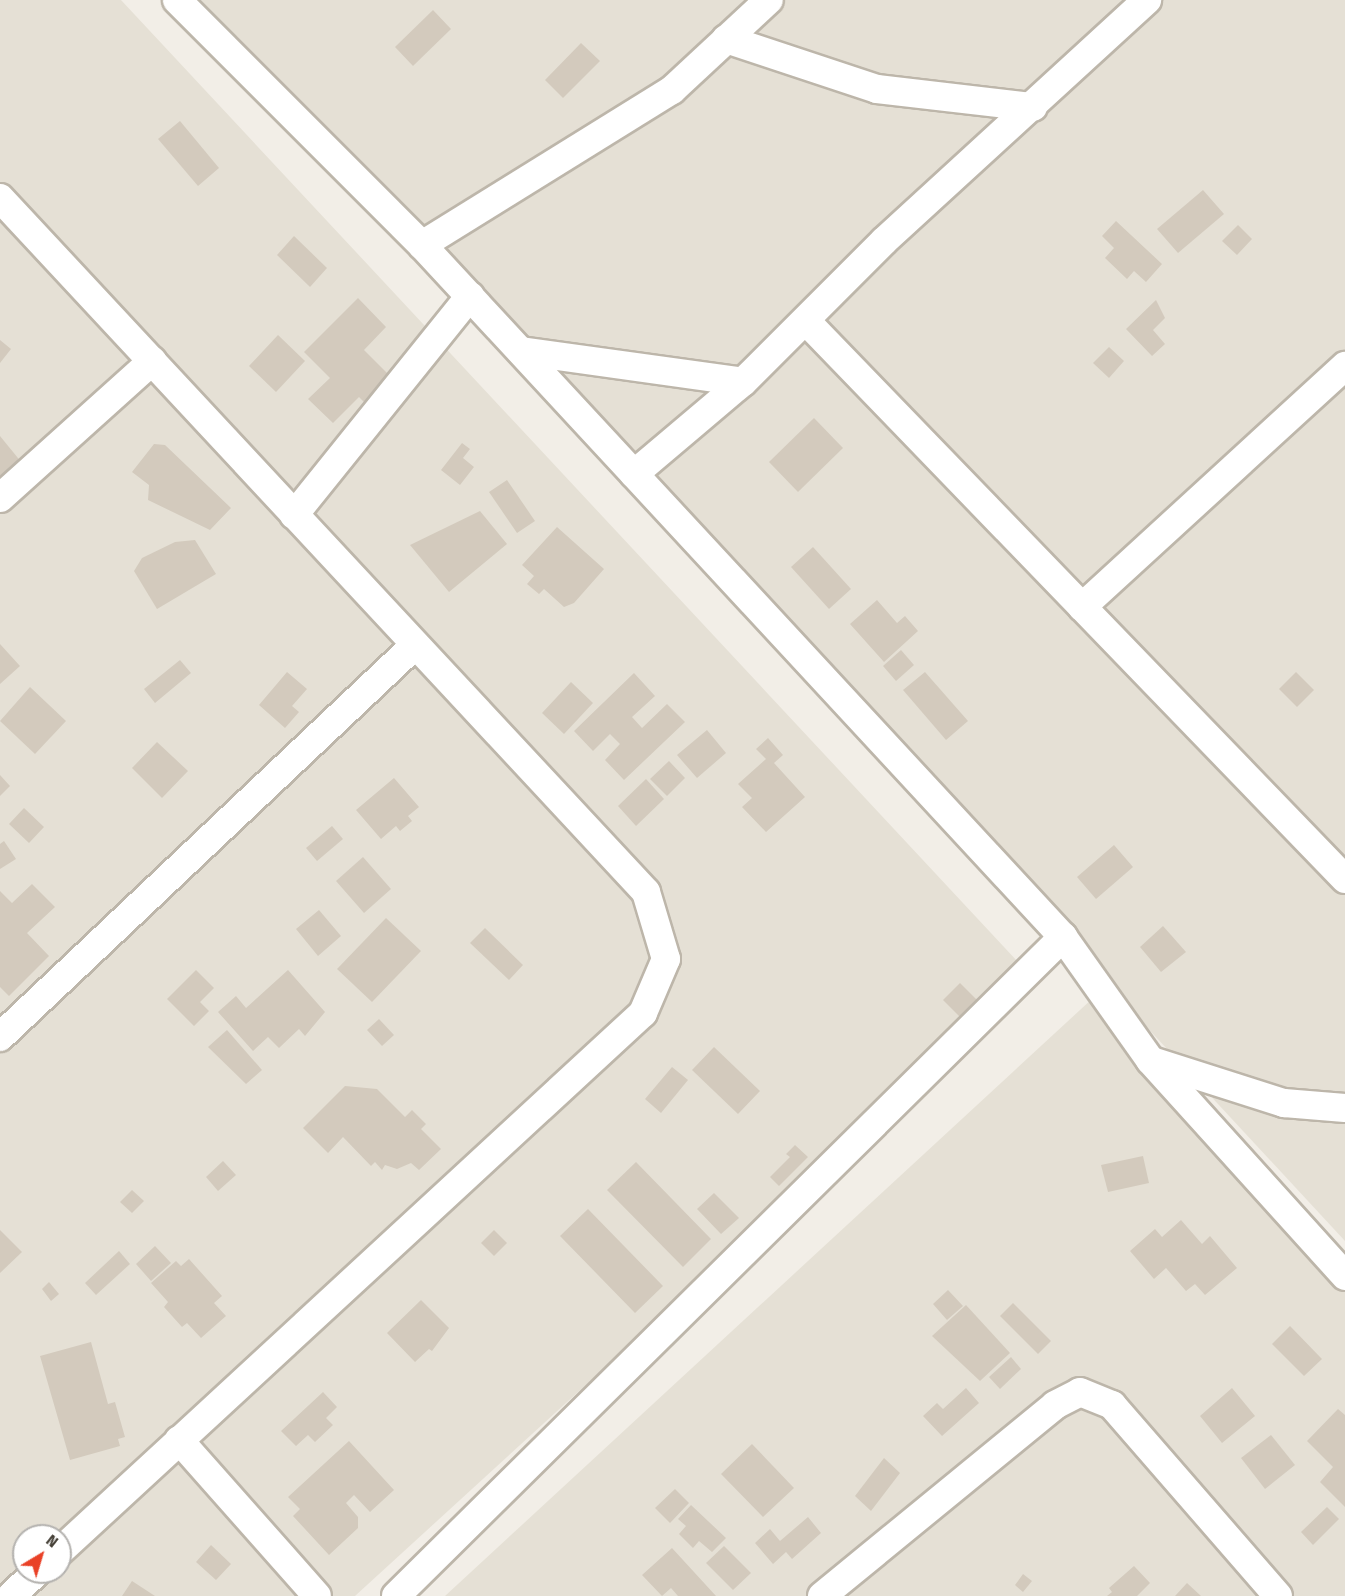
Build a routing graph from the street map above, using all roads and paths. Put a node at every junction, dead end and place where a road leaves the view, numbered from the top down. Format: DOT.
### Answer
graph roads {
  1 [pos="177,0"];
  2 [pos="769,0"];
  3 [pos="1147,0"];
  4 [pos="726,39"];
  5 [pos="1033,107"];
  6 [pos="0,198"];
  7 [pos="422,245"];
  8 [pos="470,296"];
  9 [pos="806,321"];
  10 [pos="521,351"];
  11 [pos="152,361"];
  12 [pos="1345,366"];
  13 [pos="743,382"];
  14 [pos="634,474"];
  15 [pos="0,498"];
  16 [pos="294,515"];
  17 [pos="1082,607"];
  18 [pos="415,645"];
  19 [pos="1345,879"];
  20 [pos="1064,937"];
  21 [pos="0,1037"];
  22 [pos="1150,1060"];
  23 [pos="1345,1108"];
  24 [pos="1345,1276"];
  25 [pos="179,1440"];
  26 [pos="72,1540"];
  27 [pos="24,1584"];
  28 [pos="11,1596"];
  29 [pos="318,1596"];
  30 [pos="396,1596"];
  31 [pos="822,1596"];
  32 [pos="1278,1596"];
  1 -- 7 [label="street"];
  2 -- 4 [label="street"];
  3 -- 5 [label="street"];
  4 -- 5 [label="street"];
  4 -- 7 [label="street"];
  5 -- 9 [label="street"];
  6 -- 11 [label="street"];
  7 -- 8 [label="street"];
  8 -- 10 [label="street"];
  8 -- 16 [label="street"];
  9 -- 13 [label="street"];
  9 -- 17 [label="street"];
  10 -- 13 [label="street"];
  10 -- 14 [label="street"];
  11 -- 15 [label="street"];
  11 -- 16 [label="street"];
  12 -- 17 [label="street"];
  13 -- 14 [label="street"];
  14 -- 20 [label="street"];
  16 -- 18 [label="street"];
  17 -- 19 [label="street"];
  18 -- 21 [label="street"];
  18 -- 25 [label="street"];
  20 -- 22 [label="street"];
  20 -- 30 [label="street"];
  22 -- 23 [label="street"];
  22 -- 24 [label="street"];
  25 -- 26 [label="street"];
  25 -- 29 [label="street"];
  27 -- 28 [label="street"];
  31 -- 32 [label="street"];
}
